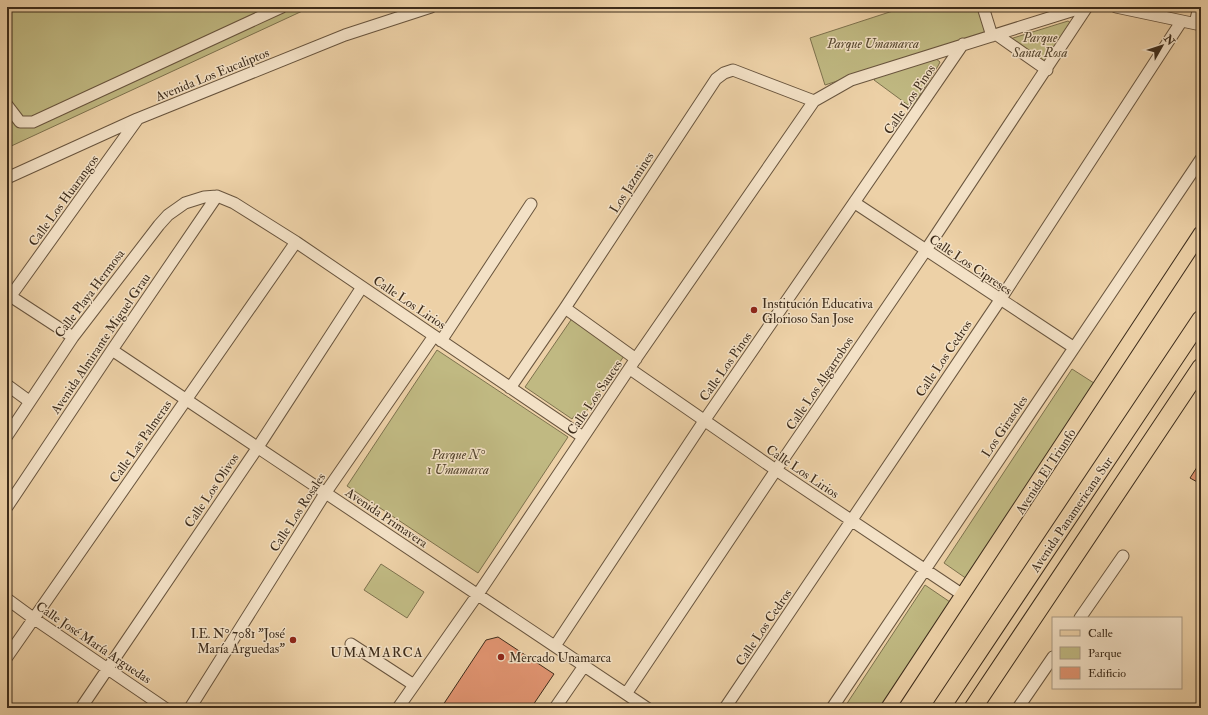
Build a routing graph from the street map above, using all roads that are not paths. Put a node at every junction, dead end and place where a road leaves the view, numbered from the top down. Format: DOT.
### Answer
graph roads {
  1 [pos="282,7"];
  2 [pos="431,7"];
  3 [pos="983,7"];
  4 [pos="1086,7"];
  5 [pos="1116,7"];
  6 [pos="1199,7"];
  7 [pos="1181,22"];
  8 [pos="1198,24"];
  9 [pos="994,35"];
  10 [pos="963,44"];
  11 [pos="1047,70"];
  12 [pos="814,101"];
  13 [pos="7,105"];
  14 [pos="137,119"];
  15 [pos="1201,159"];
  16 [pos="7,178"];
  17 [pos="217,196"];
  18 [pos="854,202"];
  19 [pos="531,204"];
  20 [pos="1201,233"];
  21 [pos="296,242"];
  22 [pos="926,250"];
  23 [pos="362,287"];
  24 [pos="9,296"];
  25 [pos="1000,300"];
  26 [pos="565,308"];
  27 [pos="1201,319"];
  28 [pos="73,337"];
  29 [pos="438,338"];
  30 [pos="1073,347"];
  31 [pos="112,350"];
  32 [pos="636,359"];
  33 [pos="1201,367"];
  34 [pos="630,369"];
  35 [pos="1201,380"];
  36 [pos="7,385"];
  37 [pos="510,388"];
  38 [pos="186,399"];
  39 [pos="29,401"];
  40 [pos="704,421"];
  41 [pos="1164,423"];
  42 [pos="7,436"];
  43 [pos="583,437"];
  44 [pos="258,448"];
  45 [pos="776,470"];
  46 [pos="326,492"];
  47 [pos="7,507"];
  48 [pos="852,520"];
  49 [pos="1123,556"];
  50 [pos="926,570"];
  51 [pos="478,594"];
  52 [pos="963,594"];
  53 [pos="7,599"];
  54 [pos="1081,617"];
  55 [pos="33,618"];
  56 [pos="351,644"];
  57 [pos="555,646"];
  58 [pos="7,657"];
  59 [pos="1052,658"];
  60 [pos="584,666"];
  61 [pos="108,669"];
  62 [pos="414,685"];
  63 [pos="626,694"];
  64 [pos="81,708"];
  65 [pos="165,708"];
  66 [pos="190,708"];
  67 [pos="398,708"];
  68 [pos="555,708"];
  69 [pos="647,708"];
  70 [pos="726,708"];
  71 [pos="832,708"];
  72 [pos="888,708"];
  73 [pos="941,708"];
  74 [pos="974,708"];
  75 [pos="1018,708"];
  1 -- 13 [label="street"];
  2 -- 14 [label="street, Avenida Los Eucaliptos"];
  3 -- 9 [label="street"];
  4 -- 9 [label="street"];
  4 -- 11 [label="street, Calle Los Algarrobos"];
  5 -- 7 [label="street"];
  6 -- 8 [label="street"];
  7 -- 8 [label="street"];
  7 -- 25 [label="street, Calle Los Cedros"];
  9 -- 10 [label="street"];
  9 -- 11 [label="street"];
  10 -- 12 [label="street"];
  10 -- 18 [label="street, Calle Los Pinos"];
  11 -- 22 [label="street, Calle Los Algarrobos"];
  12 -- 26 [label="street, Los Jazmines"];
  12 -- 32 [label="street, Calle Los Sauces"];
  14 -- 16 [label="street, Avenida Los Eucaliptos"];
  14 -- 24 [label="street, Calle Los Huarangos"];
  15 -- 30 [label="street, Los Girasoles"];
  17 -- 21 [label="street, Calle Los Lirios"];
  17 -- 28 [label="street, Calle Playa Hermosa"];
  17 -- 31 [label="street, Avenida Almirante Miguel Grau"];
  18 -- 22 [label="street, Calle Los Cipreses"];
  18 -- 40 [label="street, Calle Los Pinos"];
  19 -- 29 [label="street, Calle Los Rosales"];
  20 -- 52 [label="main road, Avenida El Triunfo"];
  21 -- 23 [label="street, Calle Los Lirios"];
  21 -- 38 [label="street, Calle Las Palmeras"];
  22 -- 25 [label="street, Calle Los Cipreses"];
  22 -- 45 [label="street, Calle Los Algarrobos"];
  23 -- 29 [label="street, Calle Los Lirios"];
  23 -- 44 [label="street, Calle Los Olivos"];
  24 -- 28 [label="street"];
  25 -- 30 [label="street, Calle Los Cipreses"];
  25 -- 48 [label="street, Calle Los Cedros"];
  26 -- 32 [label="street"];
  26 -- 37 [label="street, Los Jazmines"];
  27 -- 73 [label="highway, Avenida Panamericana Sur"];
  28 -- 39 [label="street, Calle Playa Hermosa"];
  29 -- 37 [label="street, Calle Los Lirios"];
  29 -- 46 [label="street, Calle Los Rosales"];
  30 -- 50 [label="street, Los Girasoles"];
  31 -- 38 [label="street, Avenida Primavera"];
  31 -- 47 [label="street, Avenida Almirante Miguel Grau"];
  32 -- 34 [label="street, Calle Los Sauces"];
  33 -- 41 [label="highway, Avenida Panamericana Sur"];
  34 -- 40 [label="street, Calle Los Lirios"];
  34 -- 43 [label="street, Calle Los Sauces"];
  35 -- 41 [label="highway"];
  36 -- 39 [label="street"];
  37 -- 43 [label="street, Calle Los Lirios"];
  38 -- 44 [label="street, Avenida Primavera"];
  38 -- 55 [label="street, Calle Las Palmeras"];
  39 -- 42 [label="street, Calle Playa Hermosa"];
  40 -- 45 [label="street, Calle Los Lirios"];
  40 -- 57 [label="street, Calle Los Pinos"];
  41 -- 74 [label="highway, Avenida Panamericana Sur"];
  43 -- 51 [label="street, Calle Los Sauces"];
  44 -- 46 [label="street, Avenida Primavera"];
  44 -- 61 [label="street, Calle Los Olivos"];
  45 -- 48 [label="street, Calle Los Lirios"];
  45 -- 63 [label="street, Calle Los Algarrobos"];
  46 -- 51 [label="street, Avenida Primavera"];
  46 -- 66 [label="street, Calle Los Rosales"];
  48 -- 50 [label="street, Calle Los Lirios"];
  48 -- 70 [label="street, Calle Los Cedros"];
  49 -- 54 [label="street"];
  50 -- 52 [label="street, Calle Los Lirios"];
  50 -- 71 [label="street, Los Girasoles"];
  51 -- 57 [label="street, Avenida Primavera"];
  51 -- 62 [label="street, Calle Los Sauces"];
  52 -- 72 [label="main road, Avenida El Triunfo"];
  53 -- 55 [label="street, Calle José María Arguedas"];
  55 -- 58 [label="street, Calle Las Palmeras"];
  55 -- 61 [label="street, Calle José María Arguedas"];
  56 -- 62 [label="street"];
  57 -- 60 [label="street, Avenida Primavera"];
  59 -- 75 [label="street"];
  60 -- 63 [label="street, Avenida Primavera"];
  60 -- 68 [label="street"];
  61 -- 64 [label="street, Calle Los Olivos"];
  61 -- 65 [label="street, Calle José María Arguedas"];
  62 -- 67 [label="street, Calle Los Sauces"];
  63 -- 69 [label="street, Avenida Primavera"];
}
